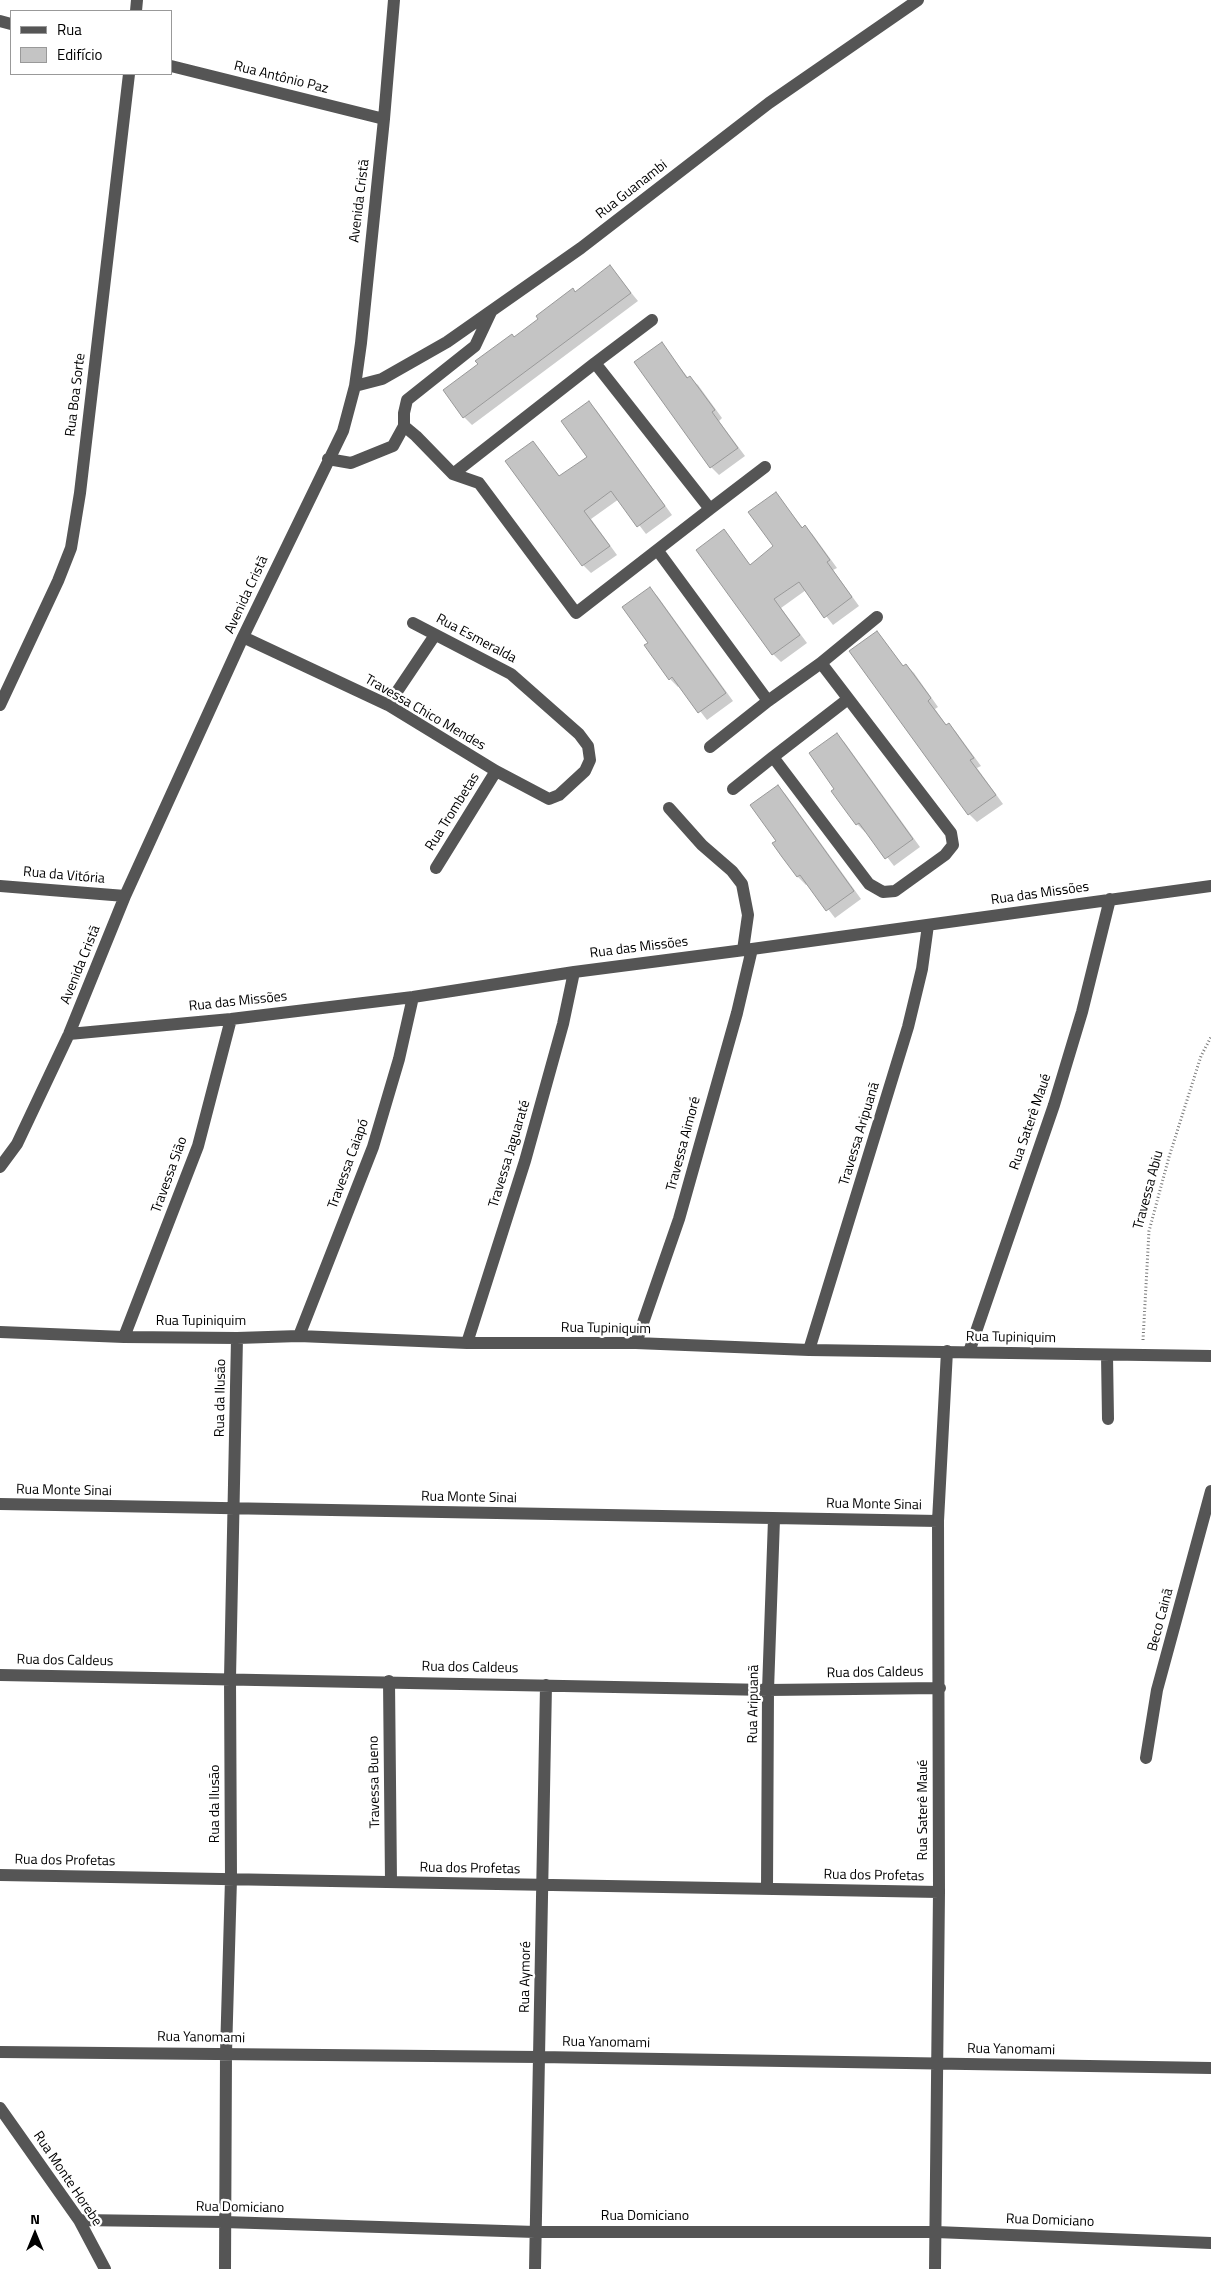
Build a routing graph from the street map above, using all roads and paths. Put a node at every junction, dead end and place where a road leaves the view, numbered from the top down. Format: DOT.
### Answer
graph roads {
  1 [pos="394,0"];
  2 [pos="918,0"];
  3 [pos="172,66"];
  4 [pos="129,75"];
  5 [pos="384,119"];
  6 [pos="492,310"];
  7 [pos="652,320"];
  8 [pos="596,363"];
  9 [pos="355,386"];
  10 [pos="404,426"];
  11 [pos="328,459"];
  12 [pos="765,467"];
  13 [pos="453,474"];
  14 [pos="710,509"];
  15 [pos="658,551"];
  16 [pos="877,617"];
  17 [pos="413,623"];
  18 [pos="435,635"];
  19 [pos="244,637"];
  20 [pos="821,663"];
  21 [pos="848,699"];
  22 [pos="768,702"];
  23 [pos="0,705"];
  24 [pos="388,705"];
  25 [pos="710,747"];
  26 [pos="773,758"];
  27 [pos="496,771"];
  28 [pos="733,790"];
  29 [pos="536,793"];
  30 [pos="669,808"];
  31 [pos="436,868"];
  32 [pos="0,886"];
  33 [pos="1211,886"];
  34 [pos="125,896"];
  35 [pos="1110,899"];
  36 [pos="928,925"];
  37 [pos="747,950"];
  38 [pos="574,972"];
  39 [pos="413,997"];
  40 [pos="231,1019"];
  41 [pos="69,1034"];
  42 [pos="1211,1037"];
  43 [pos="0,1167"];
  44 [pos="0,1332"];
  45 [pos="299,1336"];
  46 [pos="124,1337"];
  47 [pos="237,1338"];
  48 [pos="467,1342"];
  49 [pos="636,1344"];
  50 [pos="809,1350"];
  51 [pos="946,1351"];
  52 [pos="969,1352"];
  53 [pos="1107,1355"];
  54 [pos="1142,1355"];
  55 [pos="1211,1356"];
  56 [pos="1108,1420"];
  57 [pos="1211,1491"];
  58 [pos="0,1504"];
  59 [pos="235,1509"];
  60 [pos="774,1519"];
  61 [pos="938,1521"];
  62 [pos="0,1675"];
  63 [pos="230,1678"];
  64 [pos="389,1681"];
  65 [pos="546,1685"];
  66 [pos="940,1688"];
  67 [pos="768,1690"];
  68 [pos="1146,1758"];
  69 [pos="0,1875"];
  70 [pos="231,1880"];
  71 [pos="391,1882"];
  72 [pos="542,1885"];
  73 [pos="767,1889"];
  74 [pos="938,1892"];
  75 [pos="0,2052"];
  76 [pos="226,2053"];
  77 [pos="539,2057"];
  78 [pos="936,2064"];
  79 [pos="1211,2068"];
  80 [pos="0,2108"];
  81 [pos="79,2220"];
  82 [pos="224,2222"];
  83 [pos="535,2232"];
  84 [pos="936,2232"];
  85 [pos="1211,2243"];
  86 [pos="105,2269"];
  87 [pos="225,2269"];
  88 [pos="535,2269"];
  89 [pos="935,2269"];
  1 -- 5 [label="street, Avenida Cristã"];
  2 -- 6 [label="street, Rua Guanambi"];
  3 -- 5 [label="street, Rua Antônio Paz"];
  4 -- 23 [label="street, Rua Boa Sorte"];
  5 -- 9 [label="street, Avenida Cristã"];
  6 -- 9 [label="street, Rua Guanambi"];
  6 -- 10 [label="street"];
  7 -- 8 [label="street"];
  8 -- 13 [label="street"];
  8 -- 14 [label="street"];
  9 -- 11 [label="street, Avenida Cristã"];
  10 -- 11 [label="street"];
  10 -- 13 [label="street"];
  11 -- 19 [label="street, Avenida Cristã"];
  12 -- 14 [label="street"];
  13 -- 15 [label="street"];
  14 -- 15 [label="street"];
  15 -- 22 [label="street"];
  16 -- 20 [label="street"];
  17 -- 18 [label="street, Rua Esmeralda"];
  18 -- 24 [label="street"];
  18 -- 29 [label="street, Rua Esmeralda"];
  19 -- 24 [label="street, Travessa Chico Mendes"];
  19 -- 34 [label="street, Avenida Cristã"];
  20 -- 21 [label="street"];
  20 -- 22 [label="street"];
  21 -- 26 [label="street"];
  21 -- 26 [label="street"];
  22 -- 25 [label="street"];
  24 -- 27 [label="street, Travessa Chico Mendes"];
  26 -- 28 [label="street"];
  27 -- 29 [label="street, Travessa Chico Mendes"];
  27 -- 31 [label="street, Rua Trombetas"];
  30 -- 37 [label="street, Travessa Aimoré"];
  32 -- 34 [label="street, Rua da Vitória"];
  33 -- 35 [label="street, Rua das Missões"];
  34 -- 41 [label="street, Avenida Cristã"];
  35 -- 36 [label="street, Rua das Missões"];
  35 -- 52 [label="street, Rua Saterê Maué"];
  36 -- 37 [label="street, Rua das Missões"];
  36 -- 50 [label="street, Travessa Aripuanã"];
  37 -- 38 [label="street, Rua das Missões"];
  37 -- 49 [label="street, Travessa Aimoré"];
  38 -- 39 [label="street, Rua das Missões"];
  38 -- 48 [label="street, Travessa Jaguaraté"];
  39 -- 40 [label="street, Rua das Missões"];
  39 -- 45 [label="street, Travessa Caiapó"];
  40 -- 41 [label="street, Rua das Missões"];
  40 -- 46 [label="street, Travessa Sião"];
  41 -- 43 [label="street, Avenida Cristã"];
  42 -- 54 [label="path, Travessa Abiu"];
  44 -- 46 [label="street, Rua Tupiniquim"];
  45 -- 47 [label="street, Rua Tupiniquim"];
  45 -- 48 [label="street, Rua Tupiniquim"];
  46 -- 47 [label="street, Rua Tupiniquim"];
  47 -- 59 [label="street, Rua da Ilusão"];
  48 -- 49 [label="street, Rua Tupiniquim"];
  49 -- 50 [label="street, Rua Tupiniquim"];
  50 -- 51 [label="street, Rua Tupiniquim"];
  51 -- 52 [label="street, Rua Tupiniquim"];
  51 -- 61 [label="street, Rua Saterê Maué"];
  52 -- 53 [label="street, Rua Tupiniquim"];
  53 -- 54 [label="street, Rua Tupiniquim"];
  53 -- 56 [label="street"];
  54 -- 55 [label="street, Rua Tupiniquim"];
  57 -- 68 [label="street, Beco Cainã"];
  58 -- 59 [label="street, Rua Monte Sinai"];
  59 -- 60 [label="street, Rua Monte Sinai"];
  59 -- 63 [label="street, Rua da Ilusão"];
  60 -- 61 [label="street, Rua Monte Sinai"];
  60 -- 67 [label="street, Rua Aripuanã"];
  61 -- 66 [label="street, Rua Saterê Maué"];
  62 -- 63 [label="street, Rua dos Caldeus"];
  63 -- 64 [label="street, Rua dos Caldeus"];
  63 -- 70 [label="street, Rua da Ilusão"];
  64 -- 65 [label="street, Rua dos Caldeus"];
  64 -- 71 [label="street, Travessa Bueno"];
  65 -- 67 [label="street, Rua dos Caldeus"];
  65 -- 72 [label="street, Rua Aymoré"];
  66 -- 67 [label="street, Rua dos Caldeus"];
  66 -- 74 [label="street, Rua Saterê Maué"];
  67 -- 73 [label="street, Rua Aripuanã"];
  69 -- 70 [label="street, Rua dos Profetas"];
  70 -- 71 [label="street, Rua dos Profetas"];
  70 -- 76 [label="street, Rua da Ilusão"];
  71 -- 72 [label="street, Rua dos Profetas"];
  72 -- 73 [label="street, Rua dos Profetas"];
  72 -- 77 [label="street, Rua Aymoré"];
  73 -- 74 [label="street, Rua dos Profetas"];
  74 -- 78 [label="street, Rua Saterê Maué"];
  75 -- 76 [label="street, Rua Yanomami"];
  76 -- 77 [label="street, Rua Yanomami"];
  76 -- 82 [label="street, Rua da Ilusão"];
  77 -- 78 [label="street, Rua Yanomami"];
  77 -- 83 [label="street, Rua Aymoré"];
  78 -- 79 [label="street, Rua Yanomami"];
  78 -- 84 [label="street, Rua Saterê Maué"];
  80 -- 81 [label="street, Rua Monte Horebe"];
  81 -- 82 [label="street, Rua Domiciano"];
  81 -- 86 [label="street, Rua Monte Horebe"];
  82 -- 83 [label="street, Rua Domiciano"];
  82 -- 87 [label="street, Rua da Ilusão"];
  83 -- 84 [label="street, Rua Domiciano"];
  83 -- 88 [label="street, Rua Aymoré"];
  84 -- 85 [label="street, Rua Domiciano"];
  84 -- 89 [label="street, Rua Saterê Maué"];
}
